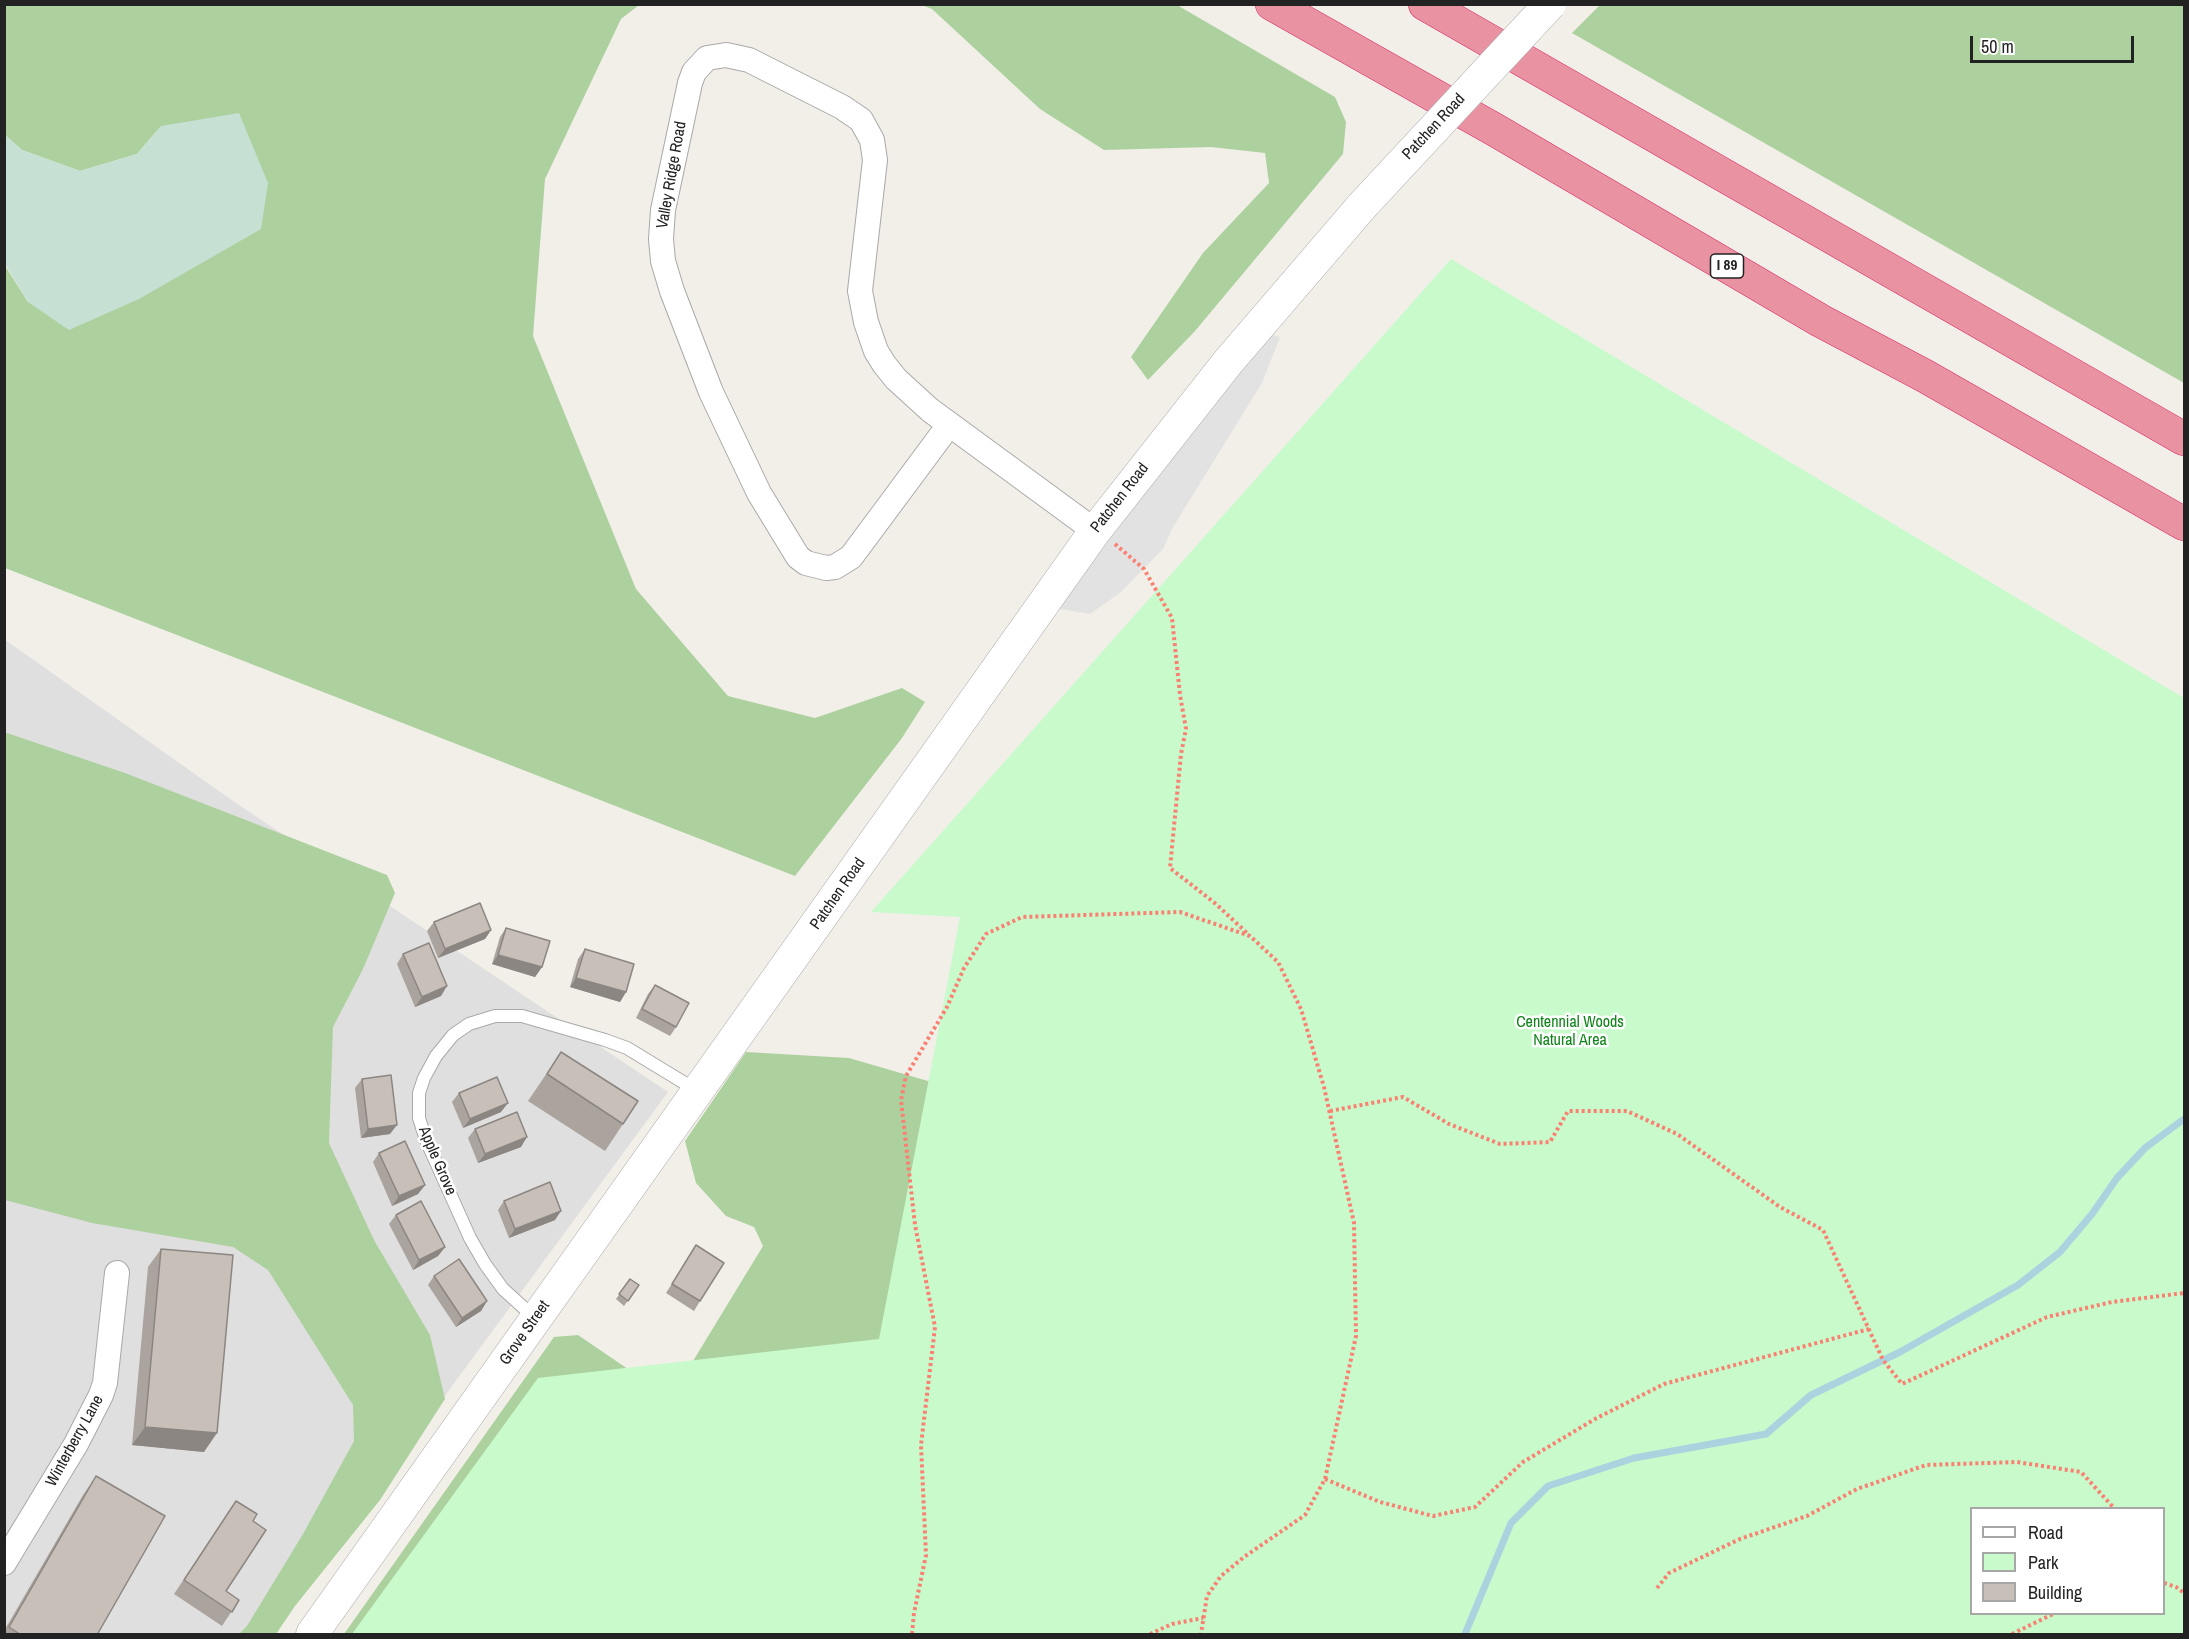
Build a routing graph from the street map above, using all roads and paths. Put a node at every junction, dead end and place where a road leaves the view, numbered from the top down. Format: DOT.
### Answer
graph roads {
  1 [pos="1272,4"];
  2 [pos="1425,4"];
  3 [pos="1550,4"];
  4 [pos="949,425"];
  5 [pos="2184,439"];
  6 [pos="2184,524"];
  7 [pos="1095,531"];
  8 [pos="1250,936"];
  9 [pos="740,1032"];
  10 [pos="697,1091"];
  11 [pos="1330,1111"];
  12 [pos="117,1273"];
  13 [pos="2184,1293"];
  14 [pos="536,1319"];
  15 [pos="1869,1329"];
  16 [pos="1324,1479"];
  17 [pos="2112,1507"];
  18 [pos="4,1563"];
  19 [pos="2165,1584"];
  20 [pos="1657,1588"];
  21 [pos="2184,1593"];
  22 [pos="2051,1615"];
  23 [pos="1203,1618"];
  24 [pos="312,1635"];
  25 [pos="912,1635"];
  26 [pos="1150,1635"];
  27 [pos="1201,1635"];
  28 [pos="2012,1635"];
  1 -- 6 [label="highway, I 89"];
  2 -- 5 [label="highway"];
  3 -- 7 [label="street, Patchen Road, bridge"];
  4 -- 4 [label="street, Valley Ridge Road"];
  4 -- 7 [label="street, Valley Ridge Road"];
  7 -- 8 [label="path"];
  7 -- 9 [label="street, Patchen Road"];
  8 -- 11 [label="path"];
  8 -- 25 [label="path"];
  9 -- 10 [label="street, Grove Street"];
  10 -- 14 [label="street, Grove Street"];
  10 -- 14 [label="lane, Apple Grove"];
  11 -- 15 [label="path"];
  11 -- 16 [label="path"];
  12 -- 18 [label="street, Winterberry Lane"];
  13 -- 15 [label="path"];
  14 -- 24 [label="street, Grove Street"];
  15 -- 16 [label="path"];
  16 -- 23 [label="path"];
  17 -- 20 [label="path"];
  19 -- 21 [label="path"];
  22 -- 28 [label="path"];
  23 -- 26 [label="path"];
  23 -- 27 [label="path"];
}
